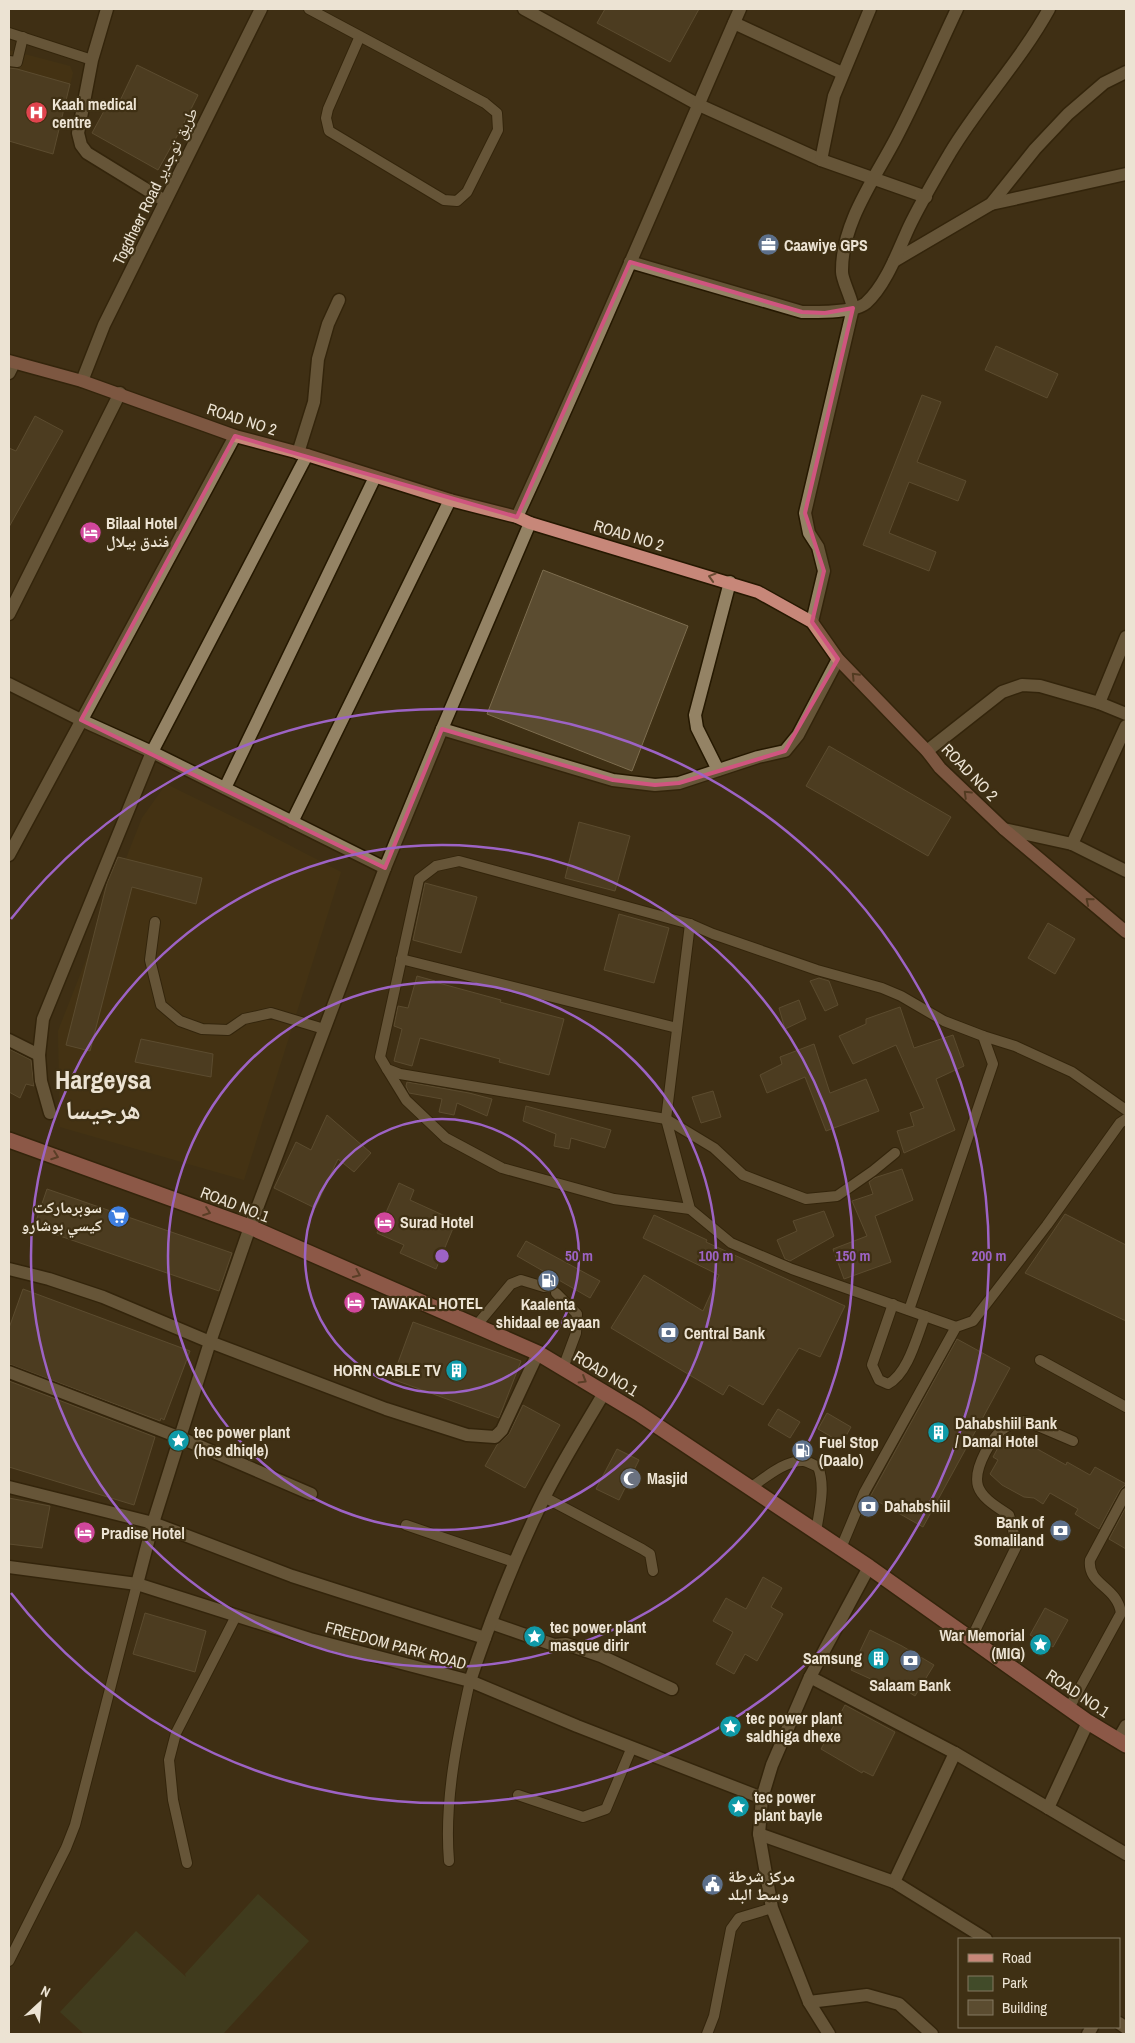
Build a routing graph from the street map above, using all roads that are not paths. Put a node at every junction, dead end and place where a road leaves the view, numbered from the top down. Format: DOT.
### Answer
graph roads {
  1 [pos="107,9"];
  2 [pos="261,9"];
  3 [pos="309,9"];
  4 [pos="524,9"];
  5 [pos="740,9"];
  6 [pos="870,9"];
  7 [pos="957,9"];
  8 [pos="1049,9"];
  9 [pos="734,23"];
  10 [pos="9,33"];
  11 [pos="360,36"];
  12 [pos="23,37"];
  13 [pos="92,60"];
  14 [pos="9,61"];
  15 [pos="1126,72"];
  16 [pos="842,73"];
  17 [pos="699,105"];
  18 [pos="821,160"];
  19 [pos="1126,174"];
  20 [pos="874,178"];
  21 [pos="926,197"];
  22 [pos="165,201"];
  23 [pos="991,204"];
  24 [pos="894,261"];
  25 [pos="630,262"];
  26 [pos="339,300"];
  27 [pos="853,308"];
  28 [pos="11,366"];
  29 [pos="82,381"];
  30 [pos="120,393"];
  31 [pos="235,436"];
  32 [pos="303,454"];
  33 [pos="375,477"];
  34 [pos="450,500"];
  35 [pos="517,517"];
  36 [pos="530,523"];
  37 [pos="730,582"];
  38 [pos="9,614"];
  39 [pos="812,622"];
  40 [pos="1126,636"];
  41 [pos="838,658"];
  42 [pos="9,684"];
  43 [pos="1099,703"];
  44 [pos="1126,714"];
  45 [pos="81,720"];
  46 [pos="1126,726"];
  47 [pos="442,729"];
  48 [pos="927,750"];
  49 [pos="152,752"];
  50 [pos="718,770"];
  51 [pos="225,788"];
  52 [pos="292,822"];
  53 [pos="1004,829"];
  54 [pos="1072,844"];
  55 [pos="9,855"];
  56 [pos="385,868"];
  57 [pos="1126,871"];
  58 [pos="154,922"];
  59 [pos="690,924"];
  60 [pos="1126,932"];
  61 [pos="401,958"];
  62 [pos="677,1028"];
  63 [pos="324,1029"];
  64 [pos="984,1036"];
  65 [pos="9,1040"];
  66 [pos="39,1055"];
  67 [pos="387,1069"];
  68 [pos="1126,1110"];
  69 [pos="50,1113"];
  70 [pos="666,1119"];
  71 [pos="1126,1119"];
  72 [pos="9,1140"];
  73 [pos="895,1153"];
  74 [pos="690,1209"];
  75 [pos="250,1227"];
  76 [pos="9,1269"];
  77 [pos="544,1287"];
  78 [pos="556,1293"];
  79 [pos="893,1304"];
  80 [pos="909,1310"];
  81 [pos="925,1316"];
  82 [pos="476,1326"];
  83 [pos="956,1327"];
  84 [pos="210,1342"];
  85 [pos="538,1353"];
  86 [pos="1040,1360"];
  87 [pos="563,1368"];
  88 [pos="9,1372"];
  89 [pos="604,1393"];
  90 [pos="1126,1407"];
  91 [pos="181,1438"];
  92 [pos="1073,1441"];
  93 [pos="9,1488"];
  94 [pos="750,1488"];
  95 [pos="1126,1493"];
  96 [pos="311,1494"];
  97 [pos="544,1497"];
  98 [pos="153,1523"];
  99 [pos="406,1525"];
  100 [pos="816,1532"];
  101 [pos="841,1548"];
  102 [pos="514,1562"];
  103 [pos="9,1567"];
  104 [pos="869,1568"];
  105 [pos="653,1572"];
  106 [pos="137,1584"];
  107 [pos="236,1616"];
  108 [pos="490,1623"];
  109 [pos="484,1638"];
  110 [pos="971,1639"];
  111 [pos="810,1677"];
  112 [pos="470,1681"];
  113 [pos="672,1689"];
  114 [pos="1069,1708"];
  115 [pos="1088,1722"];
  116 [pos="1126,1726"];
  117 [pos="1122,1742"];
  118 [pos="632,1747"];
  119 [pos="955,1753"];
  120 [pos="518,1795"];
  121 [pos="762,1798"];
  122 [pos="1048,1808"];
  123 [pos="759,1834"];
  124 [pos="1126,1854"];
  125 [pos="449,1861"];
  126 [pos="187,1864"];
  127 [pos="894,1882"];
  128 [pos="772,1908"];
  129 [pos="984,1938"];
  130 [pos="9,1961"];
  131 [pos="809,2002"];
  132 [pos="707,2034"];
  133 [pos="828,2034"];
  134 [pos="932,2034"];
  1 -- 13 [label="street"];
  2 -- 22 [label="street, Togdheer Road طريق توجدير"];
  3 -- 11 [label="lane"];
  4 -- 17 [label="street"];
  5 -- 9 [label="street"];
  6 -- 16 [label="street"];
  7 -- 20 [label="street"];
  8 -- 21 [label="street"];
  9 -- 16 [label="street"];
  9 -- 17 [label="street"];
  10 -- 12 [label="lane"];
  11 -- 11 [label="lane"];
  12 -- 13 [label="lane"];
  12 -- 14 [label="lane"];
  13 -- 22 [label="street"];
  15 -- 23 [label="street"];
  16 -- 18 [label="street"];
  17 -- 18 [label="street"];
  17 -- 25 [label="street"];
  18 -- 20 [label="street"];
  19 -- 23 [label="street"];
  20 -- 21 [label="street"];
  20 -- 27 [label="street"];
  21 -- 24 [label="street"];
  22 -- 29 [label="street, Togdheer Road طريق توجدير"];
  23 -- 24 [label="street"];
  24 -- 27 [label="street"];
  25 -- 27 [label="street"];
  25 -- 35 [label="street"];
  26 -- 32 [label="street"];
  27 -- 39 [label="street"];
  28 -- 29 [label="main road, ROAD NO 2"];
  29 -- 30 [label="main road, ROAD NO 2"];
  30 -- 31 [label="main road, ROAD NO 2"];
  30 -- 38 [label="street"];
  31 -- 32 [label="main road, ROAD NO 2"];
  31 -- 45 [label="street"];
  32 -- 33 [label="main road, ROAD NO 2"];
  32 -- 49 [label="street"];
  33 -- 34 [label="main road, ROAD NO 2"];
  33 -- 51 [label="street"];
  34 -- 35 [label="main road, ROAD NO 2"];
  34 -- 52 [label="street"];
  35 -- 36 [label="main road, ROAD NO 2"];
  37 -- 36 [label="main road, ROAD NO 2, one-way"];
  36 -- 47 [label="street"];
  37 -- 39 [label="main road, ROAD NO 2"];
  37 -- 50 [label="street"];
  39 -- 41 [label="main road, ROAD NO 2"];
  40 -- 43 [label="street"];
  48 -- 41 [label="main road, ROAD NO 2, one-way"];
  41 -- 50 [label="street"];
  42 -- 45 [label="street"];
  43 -- 44 [label="street"];
  43 -- 48 [label="street"];
  45 -- 49 [label="street"];
  45 -- 55 [label="street"];
  46 -- 54 [label="street"];
  47 -- 50 [label="street"];
  47 -- 56 [label="street"];
  53 -- 48 [label="main road, ROAD NO 2, one-way"];
  49 -- 51 [label="street"];
  49 -- 66 [label="street"];
  51 -- 52 [label="street"];
  52 -- 56 [label="street"];
  53 -- 54 [label="street"];
  60 -- 53 [label="main road, ROAD NO 2, one-way"];
  54 -- 57 [label="street"];
  56 -- 63 [label="street"];
  58 -- 63 [label="lane"];
  59 -- 61 [label="lane"];
  59 -- 62 [label="lane"];
  59 -- 64 [label="lane"];
  61 -- 62 [label="lane"];
  61 -- 67 [label="lane"];
  62 -- 70 [label="lane"];
  63 -- 75 [label="street"];
  64 -- 68 [label="lane"];
  64 -- 80 [label="lane"];
  65 -- 66 [label="street"];
  66 -- 69 [label="street"];
  67 -- 70 [label="lane"];
  67 -- 74 [label="lane"];
  70 -- 73 [label="lane"];
  70 -- 74 [label="lane"];
  71 -- 83 [label="lane"];
  72 -- 75 [label="highway, ROAD NO.1, one-way"];
  74 -- 79 [label="lane"];
  75 -- 82 [label="highway, ROAD NO.1, one-way"];
  75 -- 84 [label="street"];
  76 -- 84 [label="street"];
  77 -- 82 [label="lane"];
  78 -- 87 [label="lane"];
  79 -- 80 [label="lane"];
  79 -- 81 [label="lane"];
  80 -- 81 [label="lane"];
  81 -- 83 [label="lane"];
  82 -- 85 [label="highway, ROAD NO.1"];
  83 -- 101 [label="lane"];
  84 -- 85 [label="street"];
  84 -- 91 [label="street"];
  85 -- 87 [label="highway, ROAD NO.1"];
  86 -- 90 [label="lane"];
  87 -- 89 [label="highway, ROAD NO.1, one-way"];
  88 -- 91 [label="street"];
  89 -- 94 [label="highway, ROAD NO.1"];
  89 -- 97 [label="street"];
  91 -- 96 [label="street"];
  91 -- 98 [label="street"];
  92 -- 110 [label="lane"];
  93 -- 98 [label="street"];
  94 -- 100 [label="highway, ROAD NO.1"];
  94 -- 100 [label="lane"];
  95 -- 114 [label="lane"];
  97 -- 102 [label="street"];
  97 -- 105 [label="lane"];
  98 -- 106 [label="street"];
  98 -- 109 [label="street"];
  99 -- 102 [label="lane"];
  100 -- 101 [label="highway, ROAD NO.1"];
  101 -- 104 [label="highway, ROAD NO.1"];
  102 -- 108 [label="street"];
  103 -- 106 [label="street, FREEDOM PARK ROAD"];
  104 -- 110 [label="highway, ROAD NO.1"];
  104 -- 111 [label="street"];
  106 -- 107 [label="street, FREEDOM PARK ROAD"];
  106 -- 130 [label="lane"];
  107 -- 112 [label="street, FREEDOM PARK ROAD"];
  107 -- 126 [label="lane"];
  108 -- 109 [label="street"];
  108 -- 113 [label="street"];
  109 -- 112 [label="street"];
  110 -- 114 [label="highway, ROAD NO.1"];
  111 -- 119 [label="street"];
  111 -- 121 [label="street"];
  112 -- 118 [label="street, FREEDOM PARK ROAD"];
  112 -- 125 [label="lane"];
  114 -- 115 [label="highway, ROAD NO.1"];
  115 -- 117 [label="highway, ROAD NO.1"];
  115 -- 122 [label="street"];
  116 -- 117 [label="street"];
  118 -- 120 [label="lane"];
  118 -- 121 [label="street, FREEDOM PARK ROAD"];
  119 -- 122 [label="street"];
  119 -- 127 [label="street"];
  121 -- 123 [label="street"];
  122 -- 124 [label="street"];
  123 -- 127 [label="street"];
  123 -- 128 [label="street"];
  127 -- 129 [label="street"];
  128 -- 131 [label="street"];
  128 -- 132 [label="lane"];
  131 -- 133 [label="street"];
  131 -- 134 [label="street"];
}
